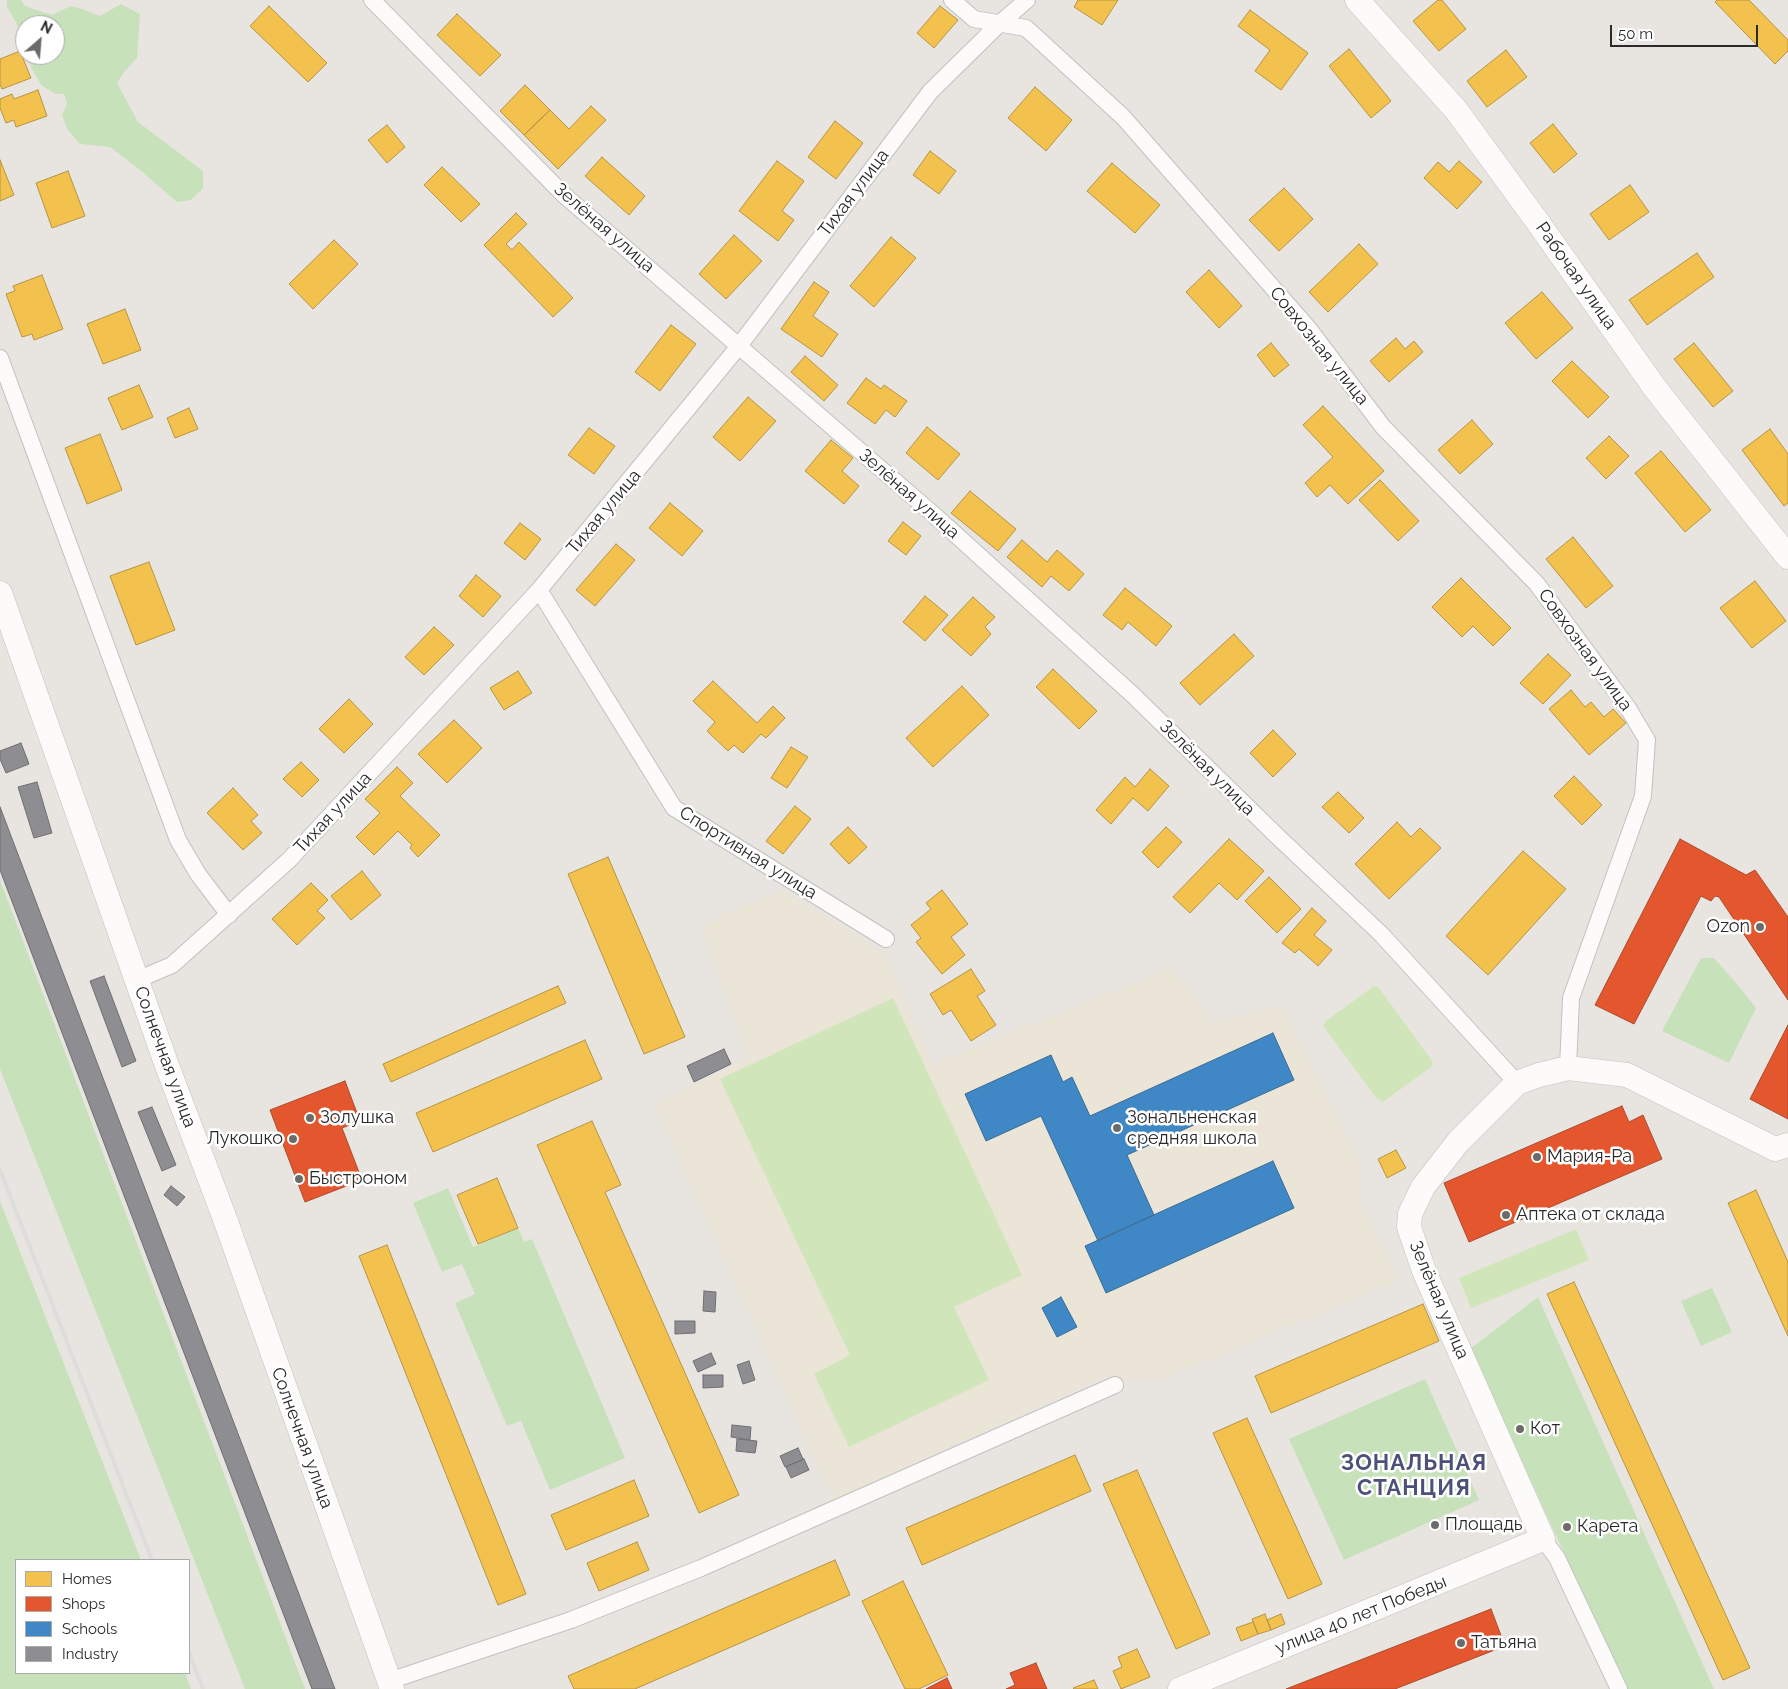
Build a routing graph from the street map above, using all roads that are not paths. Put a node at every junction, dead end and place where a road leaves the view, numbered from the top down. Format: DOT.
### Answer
graph roads {
  1 [pos="372,0"];
  2 [pos="952,0"];
  3 [pos="1027,0"];
  4 [pos="1357,0"];
  5 [pos="999,24"];
  6 [pos="739,346"];
  7 [pos="0,358"];
  8 [pos="1788,557"];
  9 [pos="539,590"];
  10 [pos="0,593"];
  11 [pos="229,915"];
  12 [pos="886,939"];
  13 [pos="137,980"];
  14 [pos="1568,1068"];
  15 [pos="1517,1083"];
  16 [pos="1788,1145"];
  17 [pos="1115,1385"];
  18 [pos="1543,1539"];
  19 [pos="390,1685"];
  20 [pos="1180,1689"];
  21 [pos="1619,1689"];
  1 -- 6 [label="street, Зелёная улица"];
  2 -- 5 [label="street, Совхозная улица"];
  3 -- 5 [label="street, Тихая улица"];
  4 -- 8 [label="street, Рабочая улица"];
  5 -- 6 [label="street, Тихая улица"];
  5 -- 14 [label="street, Совхозная улица"];
  6 -- 9 [label="street, Тихая улица"];
  6 -- 15 [label="street, Зелёная улица"];
  7 -- 11 [label="street"];
  9 -- 11 [label="street, Тихая улица"];
  9 -- 12 [label="street, Спортивная улица"];
  10 -- 13 [label="street, Солнечная улица"];
  11 -- 13 [label="street, Тихая улица"];
  13 -- 19 [label="street, Солнечная улица"];
  14 -- 15 [label="street"];
  14 -- 16 [label="street"];
  15 -- 18 [label="street, Зелёная улица"];
  17 -- 19 [label="street"];
  18 -- 20 [label="street, улица 40 лет Победы"];
  18 -- 21 [label="street, Зелёная улица"];
}
